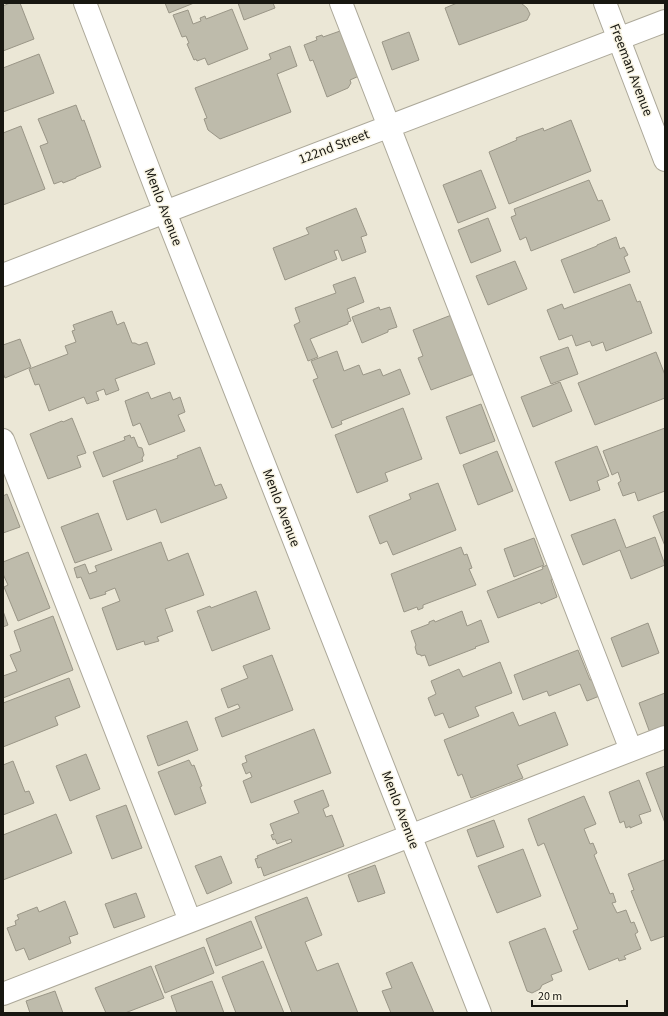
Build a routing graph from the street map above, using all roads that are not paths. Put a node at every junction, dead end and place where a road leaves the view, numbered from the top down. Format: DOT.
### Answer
graph roads {
  1 [pos="85,3"];
  2 [pos="341,3"];
  3 [pos="605,3"];
  4 [pos="665,21"];
  5 [pos="619,39"];
  6 [pos="388,126"];
  7 [pos="665,160"];
  8 [pos="165,212"];
  9 [pos="3,276"];
  10 [pos="3,440"];
  11 [pos="665,737"];
  12 [pos="631,750"];
  13 [pos="410,836"];
  14 [pos="190,921"];
  15 [pos="3,994"];
  16 [pos="480,1013"];
  1 -- 8 [label="street, Menlo Avenue"];
  2 -- 6 [label="street"];
  3 -- 5 [label="street, Freeman Avenue"];
  4 -- 5 [label="street, 122nd Street"];
  5 -- 6 [label="street, 122nd Street"];
  5 -- 7 [label="street, Freeman Avenue"];
  6 -- 8 [label="street, 122nd Street"];
  6 -- 12 [label="street"];
  8 -- 9 [label="street, 122nd Street"];
  8 -- 13 [label="street, Menlo Avenue"];
  10 -- 14 [label="street"];
  11 -- 12 [label="street"];
  12 -- 13 [label="street"];
  13 -- 14 [label="street"];
  13 -- 16 [label="street, Menlo Avenue"];
  14 -- 15 [label="street"];
}
